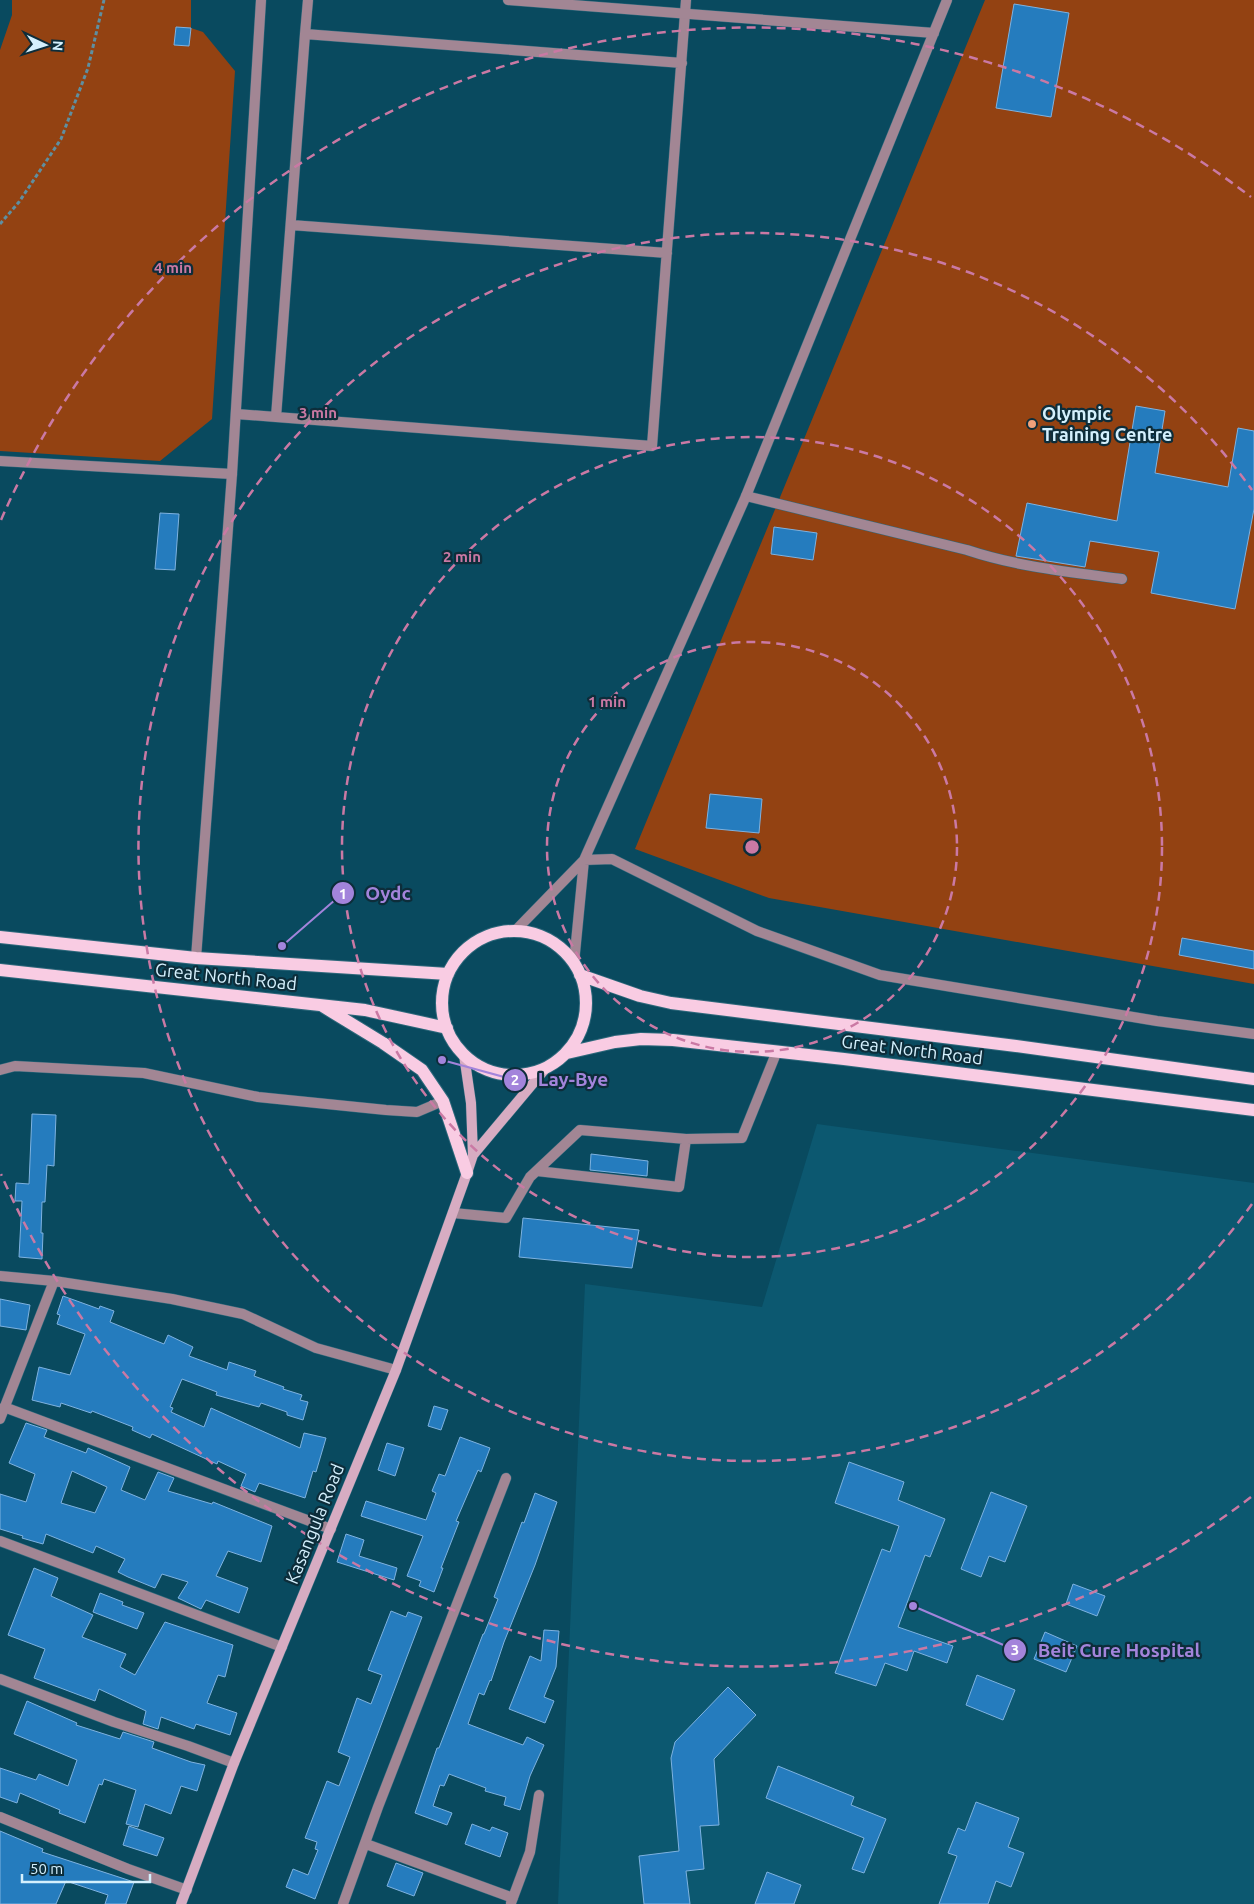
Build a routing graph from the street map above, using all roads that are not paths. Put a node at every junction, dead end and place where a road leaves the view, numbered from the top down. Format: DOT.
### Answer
graph roads {
  1 [pos="261,0"];
  2 [pos="308,0"];
  3 [pos="508,0"];
  4 [pos="686,0"];
  5 [pos="947,0"];
  6 [pos="685,14"];
  7 [pos="934,33"];
  8 [pos="305,34"];
  9 [pos="682,63"];
  10 [pos="291,225"];
  11 [pos="667,253"];
  12 [pos="236,414"];
  13 [pos="276,417"];
  14 [pos="0,461"];
  15 [pos="232,474"];
  16 [pos="746,496"];
  17 [pos="1122,579"];
  18 [pos="584,860"];
  19 [pos="515,931"];
  20 [pos="0,937"];
  21 [pos="196,958"];
  22 [pos="574,963"];
  23 [pos="0,970"];
  24 [pos="448,974"];
  25 [pos="580,975"];
  26 [pos="320,1004"];
  27 [pos="447,1028"];
  28 [pos="1254,1034"];
  29 [pos="777,1051"];
  30 [pos="567,1053"];
  31 [pos="464,1055"];
  32 [pos="545,1069"];
  33 [pos="0,1070"];
  34 [pos="1254,1079"];
  35 [pos="443,1102"];
  36 [pos="1254,1110"];
  37 [pos="686,1139"];
  38 [pos="473,1154"];
  39 [pos="537,1170"];
  40 [pos="467,1173"];
  41 [pos="453,1213"];
  42 [pos="0,1276"];
  43 [pos="54,1281"];
  44 [pos="396,1370"];
  45 [pos="4,1407"];
  46 [pos="0,1419"];
  47 [pos="506,1478"];
  48 [pos="331,1529"];
  49 [pos="0,1541"];
  50 [pos="282,1647"];
  51 [pos="0,1679"];
  52 [pos="234,1763"];
  53 [pos="539,1796"];
  54 [pos="0,1817"];
  55 [pos="366,1844"];
  56 [pos="187,1890"];
  57 [pos="512,1901"];
  58 [pos="181,1904"];
  59 [pos="343,1904"];
  1 -- 12 [label="street"];
  2 -- 8 [label="street"];
  3 -- 6 [label="street"];
  4 -- 6 [label="street"];
  5 -- 7 [label="street"];
  6 -- 7 [label="street"];
  6 -- 9 [label="street"];
  7 -- 16 [label="street"];
  8 -- 9 [label="street"];
  8 -- 10 [label="street"];
  9 -- 11 [label="street"];
  10 -- 11 [label="street"];
  10 -- 13 [label="street"];
  11 -- 13 [label="street"];
  12 -- 13 [label="street"];
  12 -- 15 [label="street"];
  14 -- 15 [label="street"];
  15 -- 21 [label="street"];
  16 -- 17 [label="street"];
  16 -- 18 [label="street"];
  18 -- 19 [label="street"];
  18 -- 22 [label="street"];
  18 -- 28 [label="street"];
  19 -- 22 [label="main road"];
  19 -- 24 [label="main road"];
  20 -- 21 [label="main road, Great North Road"];
  21 -- 24 [label="main road, Great North Road"];
  22 -- 25 [label="main road"];
  23 -- 26 [label="main road, Great North Road"];
  24 -- 27 [label="main road"];
  25 -- 30 [label="main road"];
  25 -- 34 [label="main road, Great North Road"];
  26 -- 27 [label="main road, Great North Road"];
  26 -- 35 [label="main road"];
  27 -- 31 [label="main road"];
  29 -- 30 [label="main road, Great North Road"];
  29 -- 36 [label="main road, Great North Road"];
  29 -- 37 [label="street"];
  30 -- 32 [label="main road"];
  31 -- 32 [label="main road"];
  31 -- 38 [label="main road, Kasangula Road"];
  32 -- 38 [label="main road, Kasangula Road"];
  33 -- 35 [label="street"];
  35 -- 40 [label="main road"];
  37 -- 39 [label="street"];
  37 -- 39 [label="street"];
  38 -- 40 [label="main road, Kasangula Road"];
  39 -- 41 [label="street"];
  40 -- 41 [label="main road, Kasangula Road"];
  41 -- 44 [label="main road, Kasangula Road"];
  42 -- 43 [label="street"];
  43 -- 44 [label="street"];
  43 -- 45 [label="street"];
  44 -- 48 [label="main road, Kasangula Road"];
  45 -- 46 [label="street"];
  45 -- 48 [label="street"];
  47 -- 55 [label="street"];
  48 -- 50 [label="main road, Kasangula Road"];
  49 -- 50 [label="street"];
  50 -- 52 [label="main road, Kasangula Road"];
  51 -- 52 [label="street"];
  52 -- 56 [label="main road, Kasangula Road"];
  53 -- 57 [label="street"];
  54 -- 56 [label="street"];
  55 -- 57 [label="street"];
  55 -- 59 [label="street"];
  56 -- 58 [label="main road, Kasangula Road"];
}
